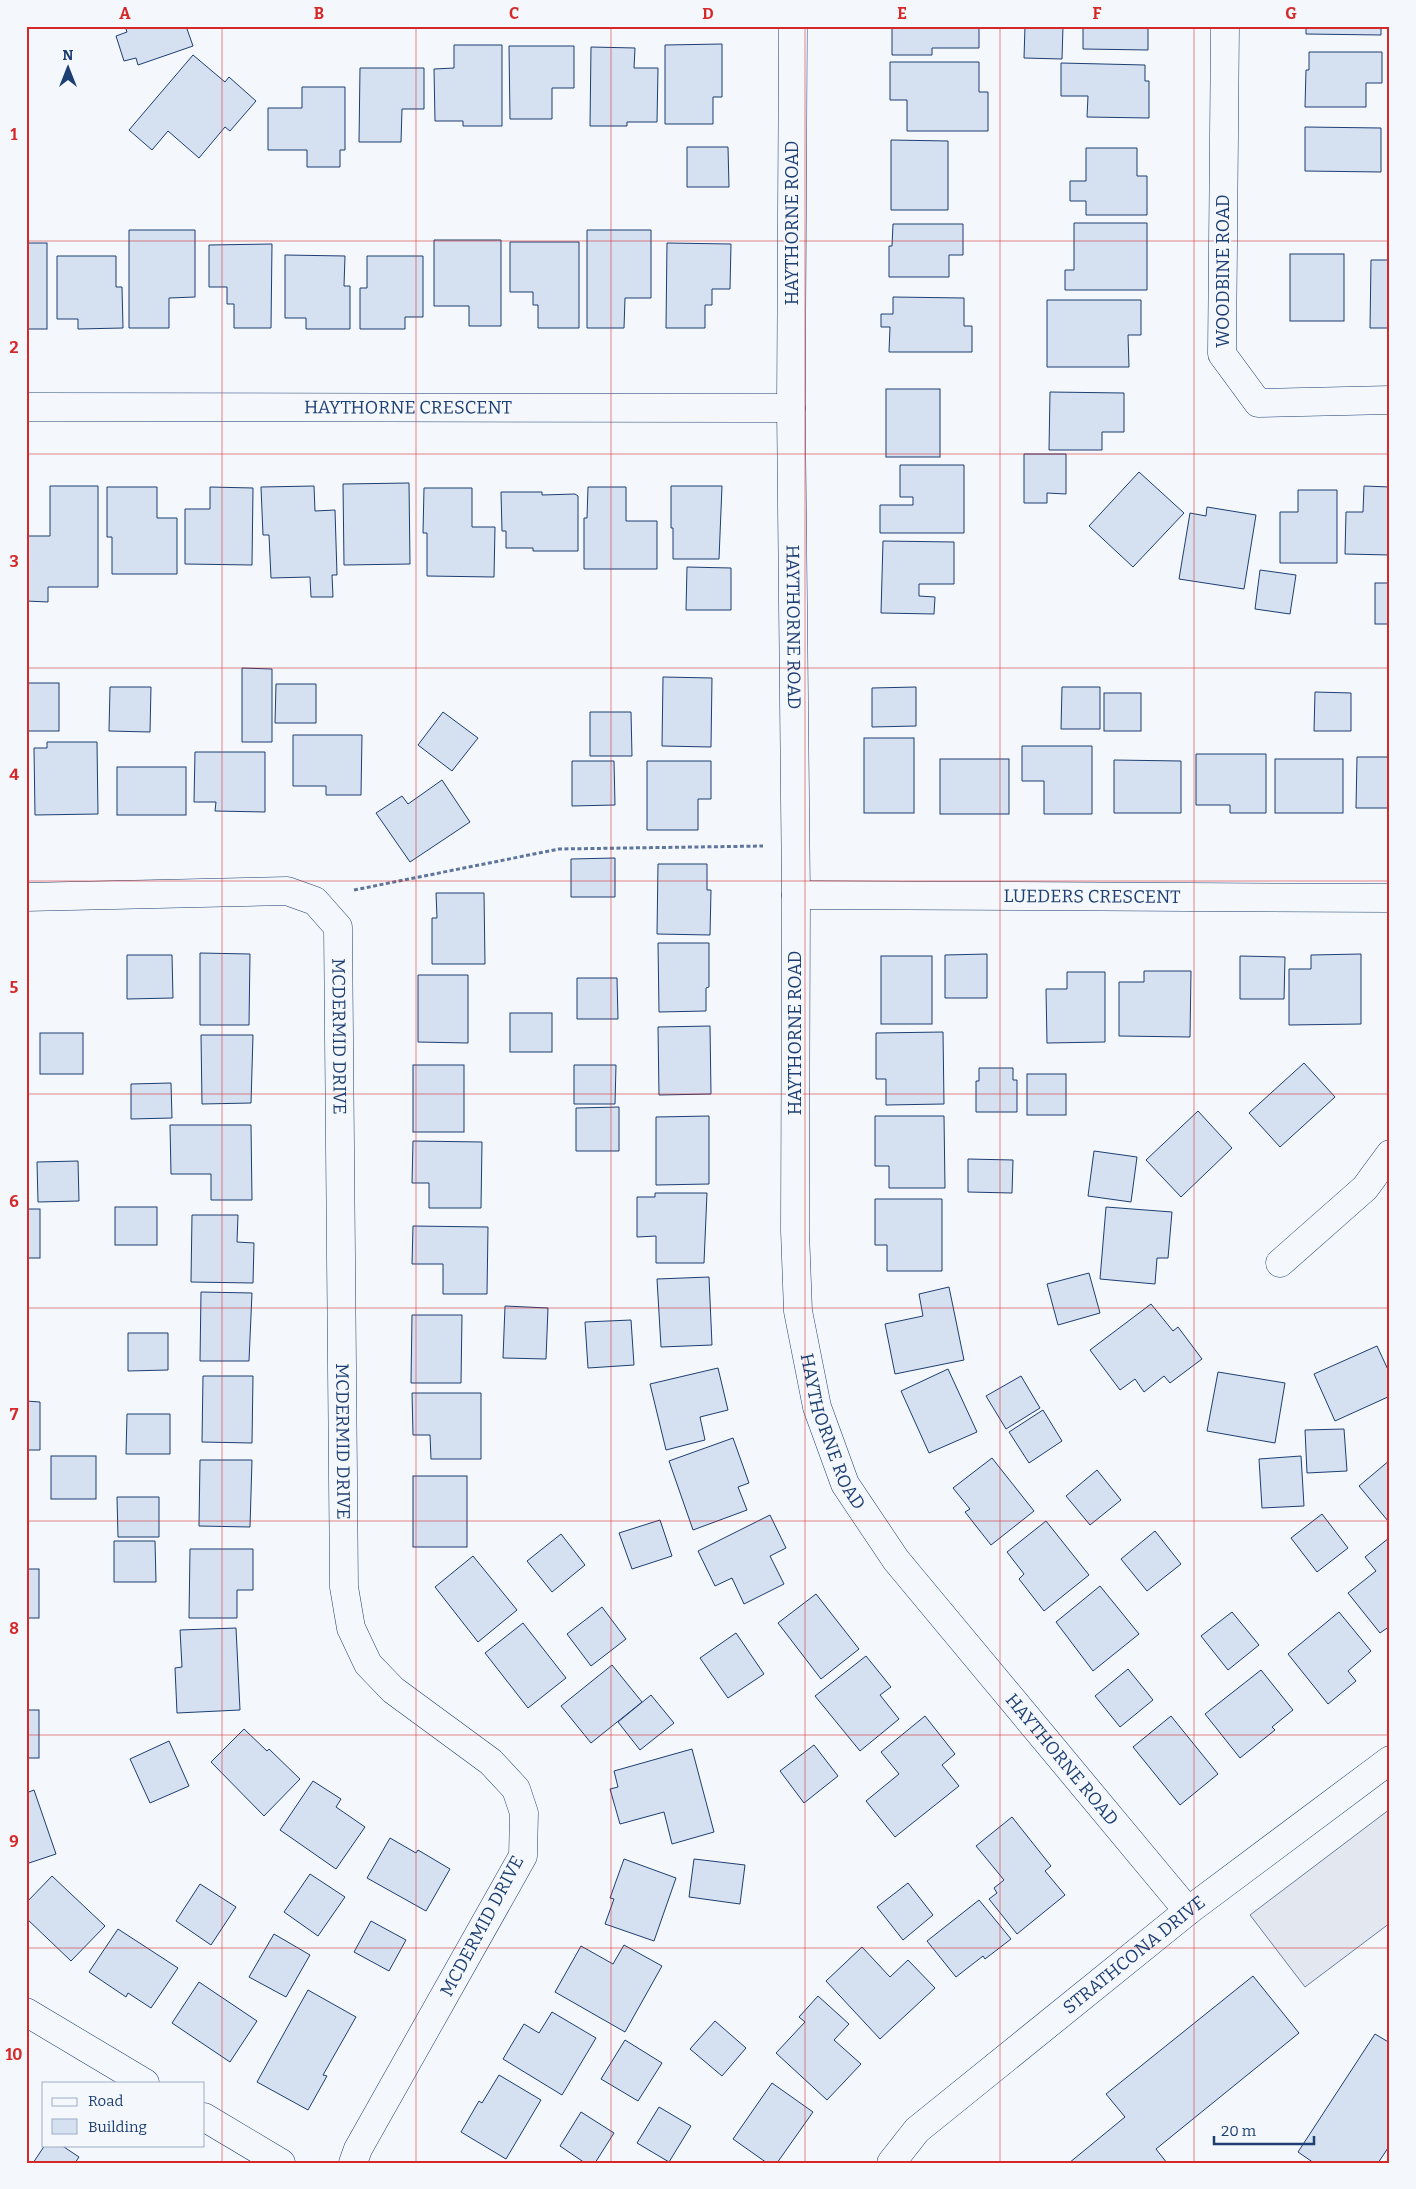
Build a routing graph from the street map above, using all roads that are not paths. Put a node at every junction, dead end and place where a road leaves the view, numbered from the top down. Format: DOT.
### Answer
graph roads {
  1 [pos="793,26"];
  2 [pos="1225,26"];
  3 [pos="1390,400"];
  4 [pos="26,407"];
  5 [pos="791,408"];
  6 [pos="796,895"];
  7 [pos="26,897"];
  8 [pos="1390,898"];
  9 [pos="1390,1154"];
  10 [pos="1280,1262"];
  11 [pos="1390,1760"];
  12 [pos="1188,1911"];
  13 [pos="26,2012"];
  14 [pos="143,2082"];
  15 [pos="205,2118"];
  16 [pos="281,2163"];
  17 [pos="353,2163"];
  18 [pos="891,2163"];
  1 -- 5 [label="street, HAYTHORNE ROAD"];
  2 -- 3 [label="street, WOODBINE ROAD"];
  4 -- 5 [label="street, HAYTHORNE CRESCENT"];
  5 -- 6 [label="street, HAYTHORNE ROAD"];
  6 -- 8 [label="street, LUEDERS CRESCENT"];
  6 -- 12 [label="street, HAYTHORNE ROAD"];
  7 -- 17 [label="street, MCDERMID DRIVE"];
  9 -- 10 [label="street"];
  11 -- 12 [label="street, STRATHCONA DRIVE"];
  12 -- 18 [label="street, STRATHCONA DRIVE"];
  13 -- 14 [label="street"];
  15 -- 16 [label="street"];
}
